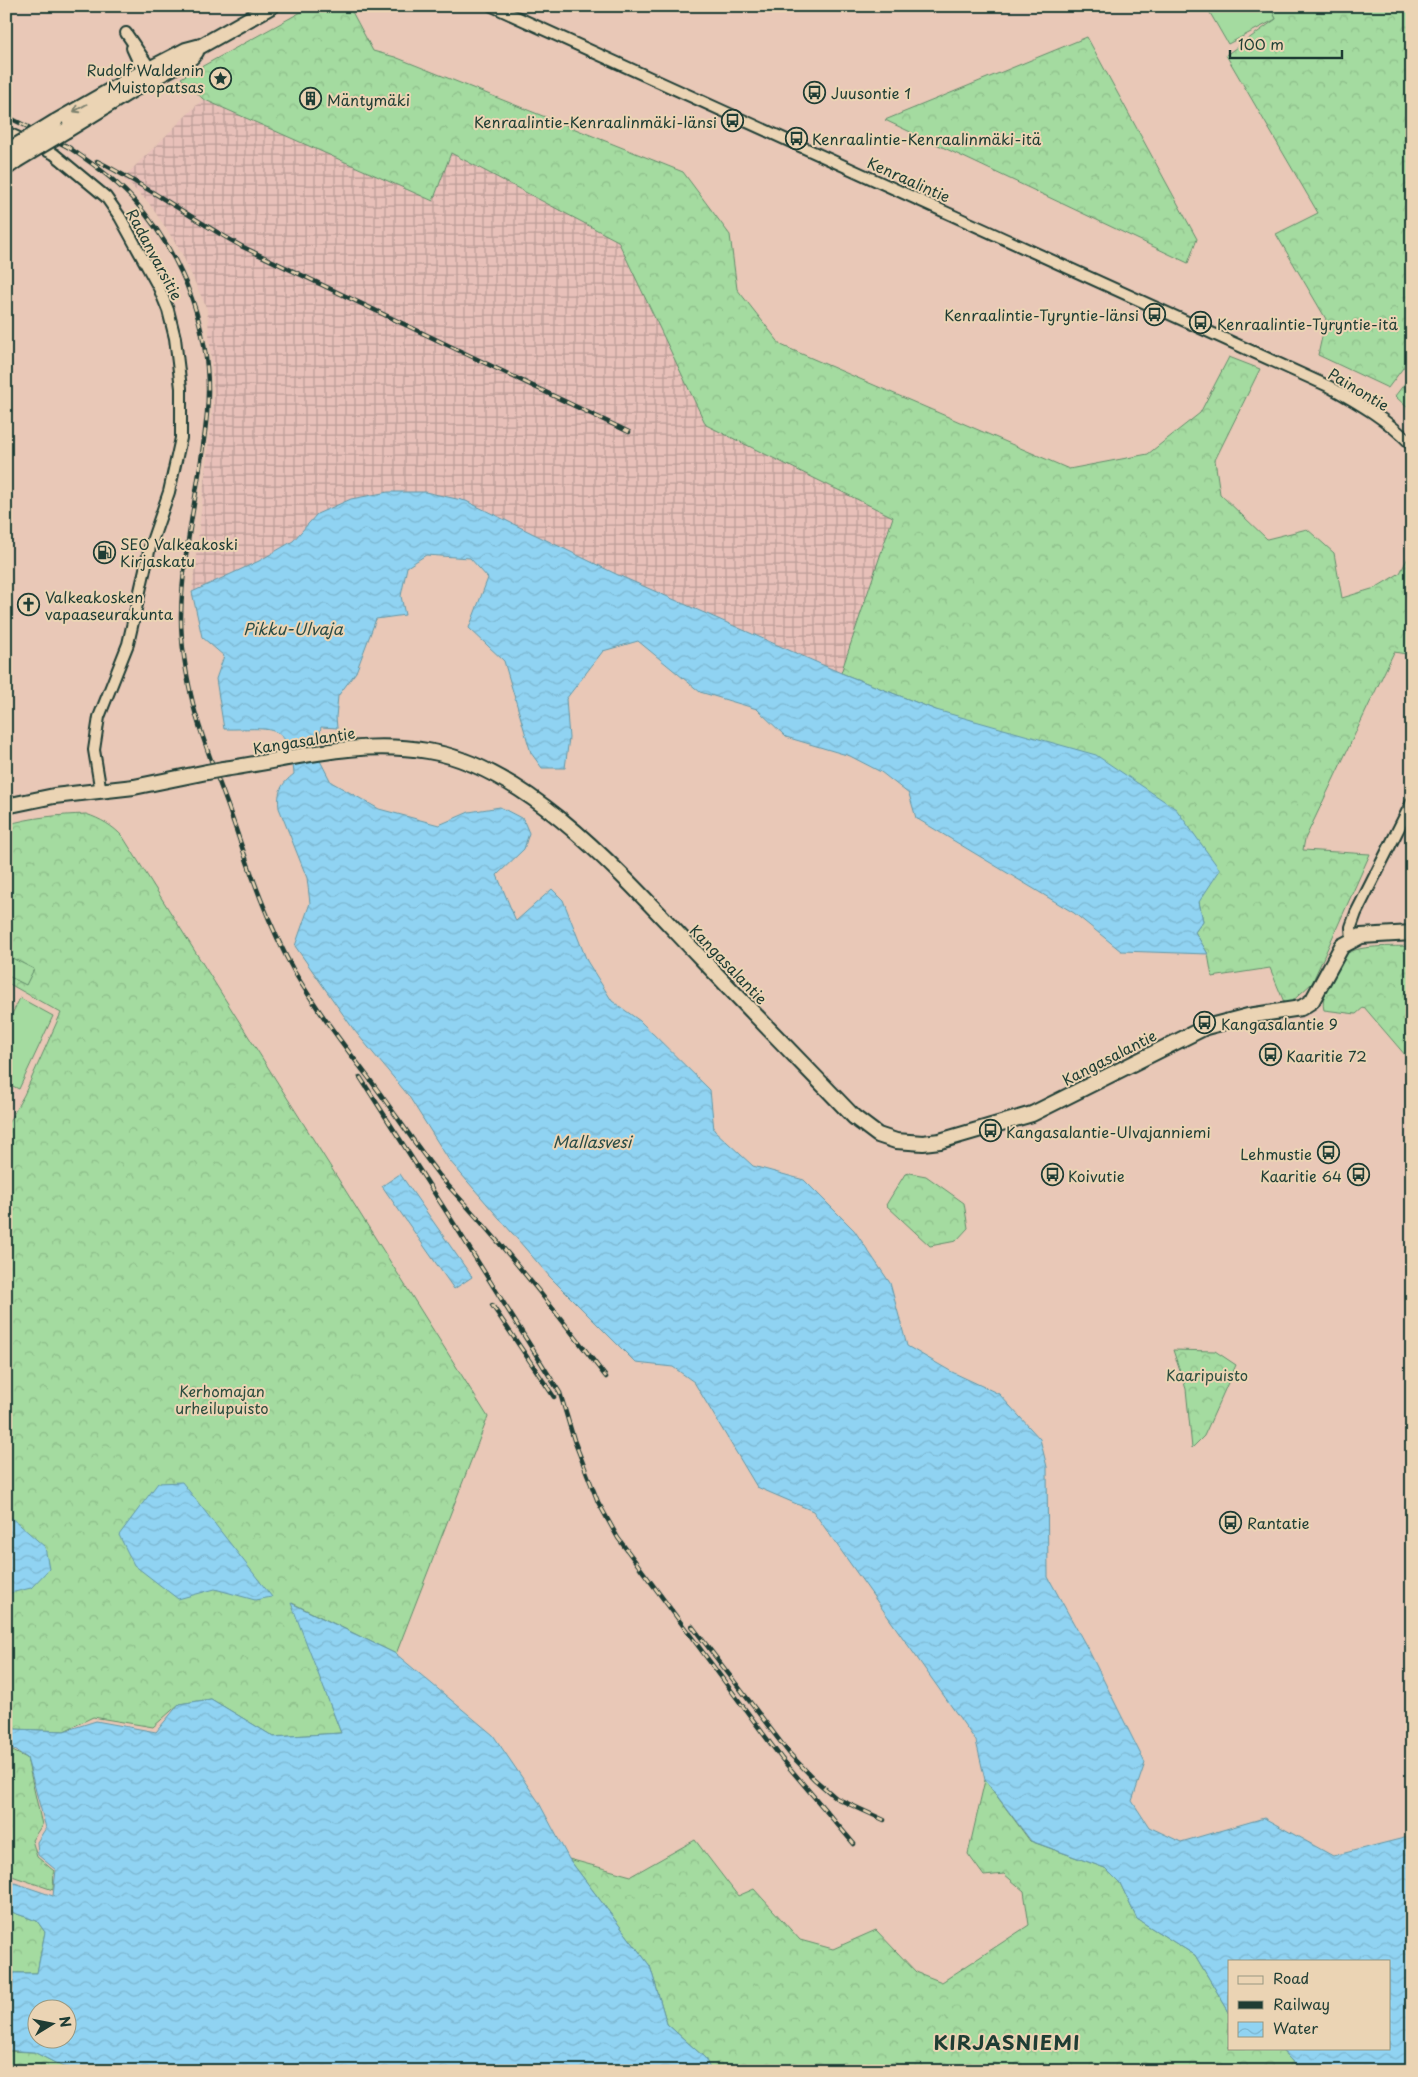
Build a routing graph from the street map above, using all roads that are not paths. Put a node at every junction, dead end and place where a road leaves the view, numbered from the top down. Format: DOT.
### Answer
graph roads {
  1 [pos="272,6"];
  2 [pos="492,6"];
  3 [pos="6,132"];
  4 [pos="10,160"];
  5 [pos="1313,379"];
  6 [pos="1412,445"];
  7 [pos="107,791"];
  8 [pos="1412,802"];
  9 [pos="6,806"];
  10 [pos="1412,933"];
  11 [pos="1352,940"];
  1 -- 4 [label="main road, bridge"];
  2 -- 5 [label="street, Kenraalintie"];
  3 -- 7 [label="street, Radanvarsitie"];
  5 -- 6 [label="street, Painontie"];
  7 -- 9 [label="main road, Kangasalantie"];
  7 -- 11 [label="main road, Kangasalantie, bridge"];
  8 -- 11 [label="street"];
  10 -- 11 [label="main road"];
}
